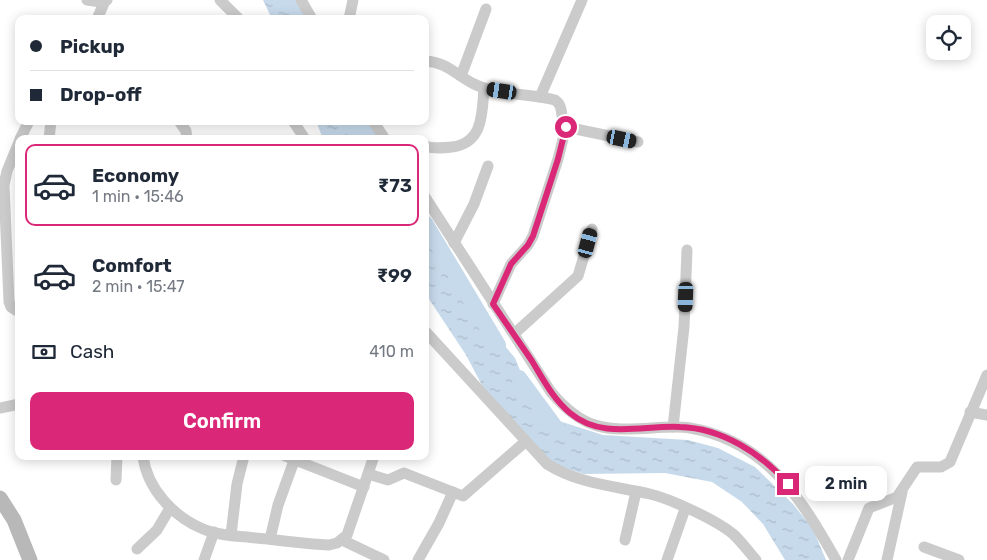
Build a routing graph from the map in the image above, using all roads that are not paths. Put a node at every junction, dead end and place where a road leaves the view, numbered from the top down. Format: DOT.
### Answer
graph roads {
  1 [pos="87,0"];
  2 [pos="220,0"];
  3 [pos="301,0"];
  4 [pos="353,0"];
  5 [pos="582,0"];
  6 [pos="106,1"];
  7 [pos="486,9"];
  8 [pos="99,15"];
  9 [pos="235,15"];
  10 [pos="310,15"];
  11 [pos="350,15"];
  12 [pos="429,62"];
  13 [pos="461,76"];
  14 [pos="484,88"];
  15 [pos="540,96"];
  16 [pos="566,127"];
  17 [pos="638,142"];
  18 [pos="429,146"];
  19 [pos="15,152"];
  20 [pos="488,166"];
  21 [pos="429,203"];
  22 [pos="6,229"];
  23 [pos="592,229"];
  24 [pos="15,230"];
  25 [pos="454,243"];
  26 [pos="687,250"];
  27 [pos="4,275"];
  28 [pos="493,304"];
  29 [pos="15,310"];
  30 [pos="514,334"];
  31 [pos="429,335"];
  32 [pos="987,375"];
  33 [pos="15,405"];
  34 [pos="0,408"];
  35 [pos="970,412"];
  36 [pos="987,415"];
  37 [pos="673,427"];
  38 [pos="525,442"];
  39 [pos="117,460"];
  40 [pos="143,460"];
  41 [pos="243,460"];
  42 [pos="289,460"];
  43 [pos="295,460"];
  44 [pos="373,460"];
  45 [pos="368,474"];
  46 [pos="116,480"];
  47 [pos="364,487"];
  48 [pos="453,492"];
  49 [pos="636,492"];
  50 [pos="902,492"];
  51 [pos="0,498"];
  52 [pos="170,508"];
  53 [pos="685,509"];
  54 [pos="214,532"];
  55 [pos="231,535"];
  56 [pos="270,539"];
  57 [pos="342,540"];
  58 [pos="625,540"];
  59 [pos="924,547"];
  60 [pos="138,549"];
  61 [pos="30,560"];
  62 [pos="204,560"];
  63 [pos="384,560"];
  64 [pos="418,560"];
  65 [pos="667,560"];
  66 [pos="756,560"];
  67 [pos="836,560"];
  68 [pos="848,560"];
  69 [pos="887,560"];
  70 [pos="959,560"];
  1 -- 6 [label="street"];
  2 -- 9 [label="street"];
  3 -- 10 [label="street"];
  4 -- 11 [label="street"];
  5 -- 15 [label="street"];
  6 -- 8 [label="street"];
  7 -- 13 [label="street"];
  12 -- 13 [label="street"];
  13 -- 14 [label="street"];
  14 -- 15 [label="street"];
  14 -- 18 [label="street"];
  15 -- 16 [label="street"];
  16 -- 17 [label="street"];
  16 -- 28 [label="street"];
  19 -- 22 [label="street"];
  20 -- 25 [label="street"];
  21 -- 25 [label="street"];
  22 -- 24 [label="street"];
  22 -- 27 [label="street"];
  23 -- 30 [label="street"];
  25 -- 28 [label="street"];
  26 -- 37 [label="street"];
  27 -- 29 [label="street"];
  28 -- 30 [label="street"];
  30 -- 37 [label="street"];
  31 -- 38 [label="street"];
  32 -- 35 [label="street"];
  33 -- 34 [label="street"];
  35 -- 36 [label="street"];
  35 -- 50 [label="street"];
  37 -- 67 [label="street"];
  38 -- 48 [label="street"];
  38 -- 49 [label="street"];
  39 -- 46 [label="street"];
  40 -- 52 [label="street"];
  41 -- 55 [label="street"];
  42 -- 56 [label="street"];
  43 -- 47 [label="street"];
  44 -- 45 [label="street"];
  45 -- 47 [label="street"];
  45 -- 48 [label="street"];
  47 -- 57 [label="street"];
  48 -- 64 [label="street"];
  49 -- 53 [label="street"];
  49 -- 58 [label="street"];
  50 -- 68 [label="street"];
  50 -- 69 [label="street"];
  51 -- 61 [label="street"];
  52 -- 54 [label="street"];
  52 -- 60 [label="street"];
  53 -- 65 [label="street"];
  53 -- 66 [label="street"];
  54 -- 55 [label="street"];
  54 -- 62 [label="street"];
  55 -- 56 [label="street"];
  56 -- 57 [label="street"];
  57 -- 63 [label="street"];
  59 -- 70 [label="street"];
}
